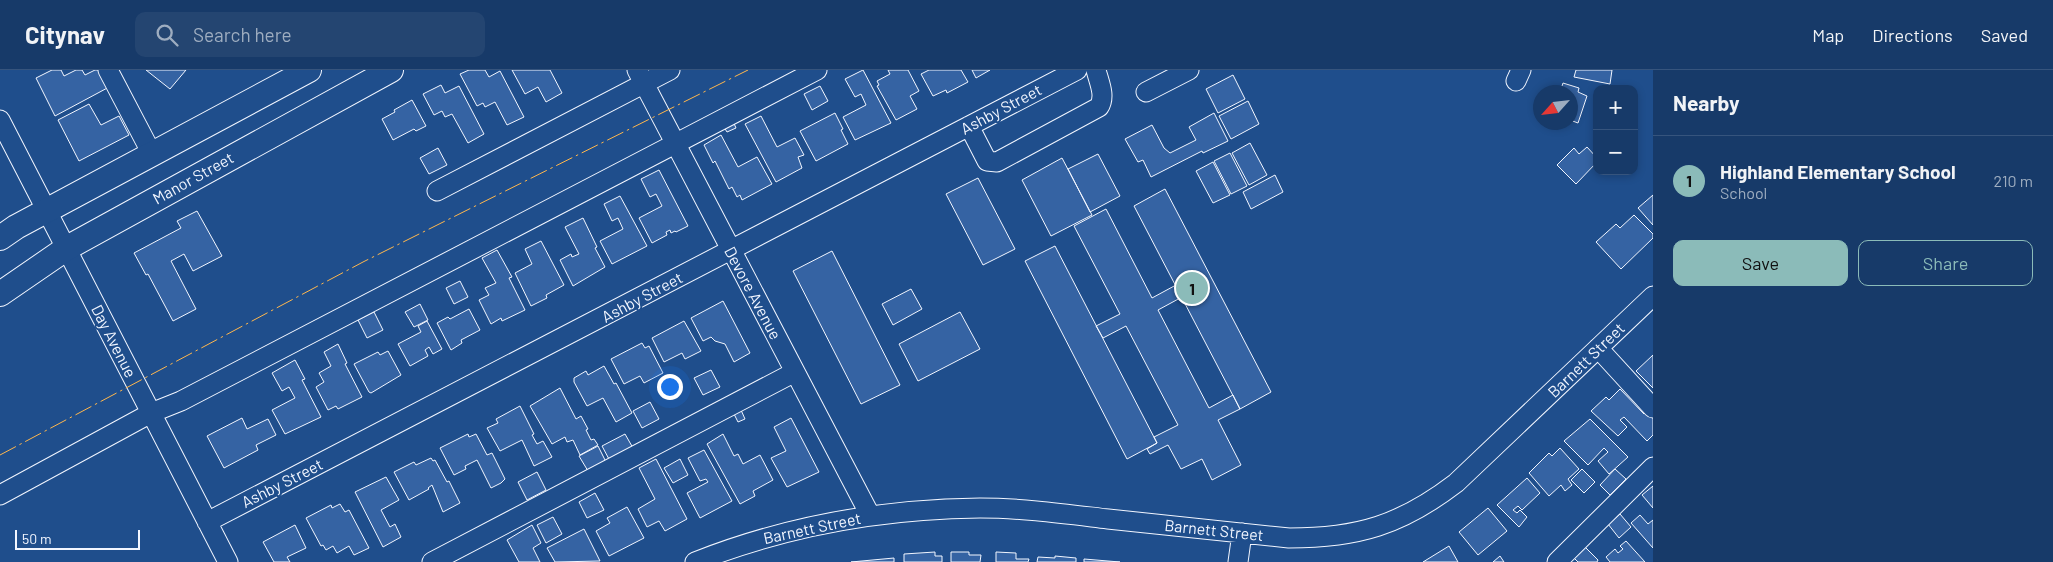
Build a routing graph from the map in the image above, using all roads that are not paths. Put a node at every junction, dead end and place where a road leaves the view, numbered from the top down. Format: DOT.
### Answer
graph roads {
  1 [pos="108,70"];
  2 [pos="309,70"];
  3 [pos="391,70"];
  4 [pos="670,70"];
  5 [pos="817,70"];
  6 [pos="1077,70"];
  7 [pos="1096,70"];
  8 [pos="1189,70"];
  9 [pos="640,77"];
  10 [pos="1146,92"];
  11 [pos="0,120"];
  12 [pos="969,126"];
  13 [pos="675,144"];
  14 [pos="152,154"];
  15 [pos="438,191"];
  16 [pos="48,210"];
  17 [pos="0,238"];
  18 [pos="67,248"];
  19 [pos="731,250"];
  20 [pos="0,294"];
  21 [pos="1653,296"];
  22 [pos="1598,348"];
  23 [pos="795,372"];
  24 [pos="1653,408"];
  25 [pos="151,413"];
  26 [pos="1653,467"];
  27 [pos="0,495"];
  28 [pos="870,515"];
  29 [pos="207,522"];
  30 [pos="1242,533"];
  31 [pos="228,562"];
  32 [pos="432,562"];
  33 [pos="695,562"];
  34 [pos="1238,562"];
  35 [pos="1557,562"];
  1 -- 14 [label="street"];
  2 -- 14 [label="main road"];
  3 -- 18 [label="main road, Manor Street"];
  4 -- 9 [label="street"];
  5 -- 13 [label="street"];
  6 -- 12 [label="street, Ashby Street"];
  7 -- 12 [label="street"];
  8 -- 10 [label="street"];
  9 -- 13 [label="street, Devore Avenue"];
  9 -- 15 [label="street"];
  11 -- 16 [label="street, Day Avenue"];
  12 -- 19 [label="street, Ashby Street"];
  13 -- 19 [label="street, Devore Avenue"];
  13 -- 25 [label="street"];
  14 -- 16 [label="main road"];
  16 -- 17 [label="main road"];
  16 -- 18 [label="street, Day Avenue"];
  18 -- 20 [label="main road, Manor Street"];
  18 -- 25 [label="street, Day Avenue"];
  19 -- 23 [label="street, Devore Avenue"];
  19 -- 29 [label="street, Ashby Street"];
  21 -- 22 [label="street, Barnett Street"];
  22 -- 24 [label="street"];
  22 -- 30 [label="street, Barnett Street"];
  23 -- 28 [label="street, Devore Avenue"];
  23 -- 32 [label="street"];
  25 -- 27 [label="street"];
  25 -- 29 [label="street, Day Avenue"];
  26 -- 35 [label="street"];
  28 -- 30 [label="street, Barnett Street"];
  28 -- 33 [label="street, Barnett Street"];
  29 -- 31 [label="street, Day Avenue"];
  30 -- 34 [label="street"];
}
